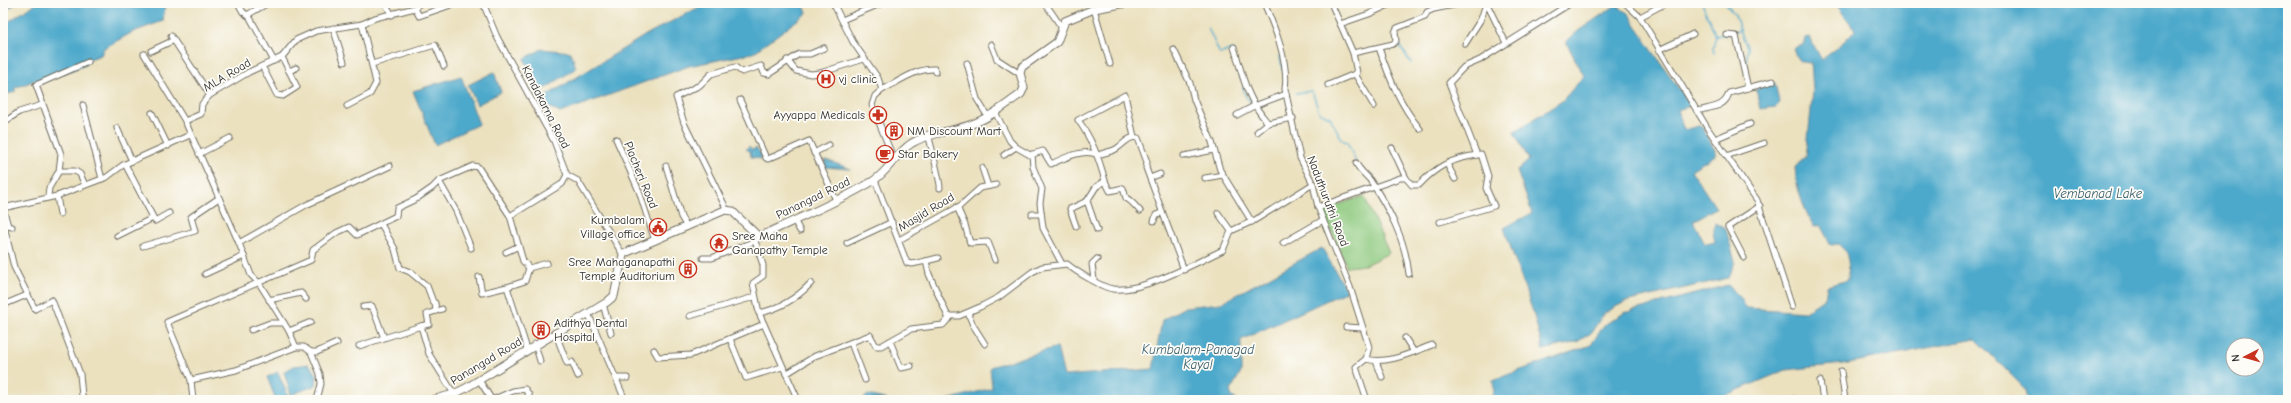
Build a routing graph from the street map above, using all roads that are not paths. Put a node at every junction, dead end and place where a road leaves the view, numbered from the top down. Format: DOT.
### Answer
graph roads {
  1 [pos="238,3"];
  2 [pos="268,3"];
  3 [pos="385,3"];
  4 [pos="420,3"];
  5 [pos="484,3"];
  6 [pos="833,3"];
  7 [pos="882,3"];
  8 [pos="1045,3"];
  9 [pos="1127,3"];
  10 [pos="1264,3"];
  11 [pos="1331,3"];
  12 [pos="1393,3"];
  13 [pos="1464,3"];
  14 [pos="1571,3"];
  15 [pos="1625,3"];
  16 [pos="1666,3"];
  17 [pos="1487,4"];
  18 [pos="451,5"];
  19 [pos="415,8"];
  20 [pos="1094,9"];
  21 [pos="247,14"];
  22 [pos="392,15"];
  23 [pos="1640,17"];
  24 [pos="842,20"];
  25 [pos="362,24"];
  26 [pos="1340,24"];
  27 [pos="333,28"];
  28 [pos="1062,28"];
  29 [pos="1693,34"];
  30 [pos="1727,35"];
  31 [pos="1506,43"];
  32 [pos="991,44"];
  33 [pos="1465,44"];
  34 [pos="1234,47"];
  35 [pos="824,48"];
  36 [pos="1379,48"];
  37 [pos="1174,50"];
  38 [pos="1659,50"];
  39 [pos="152,51"];
  40 [pos="1354,53"];
  41 [pos="144,54"];
  42 [pos="282,57"];
  43 [pos="864,59"];
  44 [pos="787,60"];
  45 [pos="274,61"];
  46 [pos="88,62"];
  47 [pos="344,62"];
  48 [pos="968,63"];
  49 [pos="372,64"];
  50 [pos="1110,64"];
  51 [pos="262,66"];
  52 [pos="444,66"];
  53 [pos="296,68"];
  54 [pos="289,71"];
  55 [pos="936,72"];
  56 [pos="1020,74"];
  57 [pos="1355,74"];
  58 [pos="1773,81"];
  59 [pos="1328,85"];
  60 [pos="1748,88"];
  61 [pos="882,90"];
  62 [pos="1286,94"];
  63 [pos="210,95"];
  64 [pos="740,100"];
  65 [pos="42,105"];
  66 [pos="83,105"];
  67 [pos="347,106"];
  68 [pos="1254,106"];
  69 [pos="1374,106"];
  70 [pos="1697,111"];
  71 [pos="995,112"];
  72 [pos="152,114"];
  73 [pos="1237,115"];
  74 [pos="988,117"];
  75 [pos="1292,118"];
  76 [pos="185,121"];
  77 [pos="3,122"];
  78 [pos="1268,122"];
  79 [pos="1750,124"];
  80 [pos="117,128"];
  81 [pos="1420,129"];
  82 [pos="1257,132"];
  83 [pos="928,134"];
  84 [pos="190,135"];
  85 [pos="1134,137"];
  86 [pos="230,138"];
  87 [pos="616,139"];
  88 [pos="1714,139"];
  89 [pos="1764,143"];
  90 [pos="829,145"];
  91 [pos="168,146"];
  92 [pos="1016,147"];
  93 [pos="1392,148"];
  94 [pos="1214,150"];
  95 [pos="814,153"];
  96 [pos="199,154"];
  97 [pos="1032,154"];
  98 [pos="1004,155"];
  99 [pos="1098,155"];
  100 [pos="1477,155"];
  101 [pos="1184,156"];
  102 [pos="1726,156"];
  103 [pos="894,160"];
  104 [pos="132,161"];
  105 [pos="1356,163"];
  106 [pos="125,164"];
  107 [pos="1447,164"];
  108 [pos="390,166"];
  109 [pos="666,166"];
  110 [pos="982,168"];
  111 [pos="59,171"];
  112 [pos="1160,174"];
  113 [pos="567,175"];
  114 [pos="1222,175"];
  115 [pos="1150,178"];
  116 [pos="1205,178"];
  117 [pos="1406,178"];
  118 [pos="102,179"];
  119 [pos="1455,179"];
  120 [pos="875,180"];
  121 [pos="439,181"];
  122 [pos="1105,181"];
  123 [pos="1313,184"];
  124 [pos="85,185"];
  125 [pos="996,185"];
  126 [pos="988,186"];
  127 [pos="1374,187"];
  128 [pos="940,188"];
  129 [pos="48,196"];
  130 [pos="57,196"];
  131 [pos="219,198"];
  132 [pos="836,200"];
  133 [pos="1087,201"];
  134 [pos="1760,206"];
  135 [pos="957,207"];
  136 [pos="1318,207"];
  137 [pos="3,208"];
  138 [pos="724,210"];
  139 [pos="1140,211"];
  140 [pos="169,213"];
  141 [pos="1161,213"];
  142 [pos="1218,213"];
  143 [pos="60,214"];
  144 [pos="1032,214"];
  145 [pos="1041,214"];
  146 [pos="510,216"];
  147 [pos="153,218"];
  148 [pos="794,220"];
  149 [pos="1323,220"];
  150 [pos="1154,221"];
  151 [pos="3,222"];
  152 [pos="892,222"];
  153 [pos="1252,222"];
  154 [pos="1440,222"];
  155 [pos="381,224"];
  156 [pos="1076,226"];
  157 [pos="12,227"];
  158 [pos="687,227"];
  159 [pos="1097,230"];
  160 [pos="800,231"];
  161 [pos="1231,231"];
  162 [pos="118,236"];
  163 [pos="757,239"];
  164 [pos="899,240"];
  165 [pos="655,241"];
  166 [pos="239,243"];
  167 [pos="847,243"];
  168 [pos="1283,243"];
  169 [pos="143,246"];
  170 [pos="519,246"];
  171 [pos="471,248"];
  172 [pos="506,252"];
  173 [pos="623,255"];
  174 [pos="244,256"];
  175 [pos="703,258"];
  176 [pos="938,258"];
  177 [pos="1744,258"];
  178 [pos="1097,259"];
  179 [pos="996,260"];
  180 [pos="926,261"];
  181 [pos="547,263"];
  182 [pos="1062,264"];
  183 [pos="529,268"];
  184 [pos="1184,270"];
  185 [pos="205,274"];
  186 [pos="1409,274"];
  187 [pos="478,280"];
  188 [pos="1094,280"];
  189 [pos="259,283"];
  190 [pos="811,283"];
  191 [pos="506,287"];
  192 [pos="27,294"];
  193 [pos="754,297"];
  194 [pos="306,299"];
  195 [pos="269,300"];
  196 [pos="603,304"];
  197 [pos="3,305"];
  198 [pos="363,307"];
  199 [pos="1792,307"];
  200 [pos="442,309"];
  201 [pos="436,311"];
  202 [pos="968,312"];
  203 [pos="588,313"];
  204 [pos="759,314"];
  205 [pos="690,316"];
  206 [pos="950,318"];
  207 [pos="311,322"];
  208 [pos="284,323"];
  209 [pos="764,324"];
  210 [pos="421,326"];
  211 [pos="1346,327"];
  212 [pos="1362,328"];
  213 [pos="251,330"];
  214 [pos="289,331"];
  215 [pos="555,332"];
  216 [pos="611,333"];
  217 [pos="384,338"];
  218 [pos="1405,338"];
  219 [pos="730,339"];
  220 [pos="890,341"];
  221 [pos="336,343"];
  222 [pos="851,343"];
  223 [pos="535,344"];
  224 [pos="985,344"];
  225 [pos="1432,345"];
  226 [pos="359,346"];
  227 [pos="296,347"];
  228 [pos="527,349"];
  229 [pos="654,350"];
  230 [pos="311,352"];
  231 [pos="1414,352"];
  232 [pos="1366,359"];
  233 [pos="540,361"];
  234 [pos="1376,361"];
  235 [pos="911,366"];
  236 [pos="782,367"];
  237 [pos="1841,371"];
  238 [pos="786,374"];
  239 [pos="578,376"];
  240 [pos="1382,377"];
  241 [pos="616,378"];
  242 [pos="627,378"];
  243 [pos="191,380"];
  244 [pos="479,380"];
  245 [pos="865,380"];
  246 [pos="1820,381"];
  247 [pos="454,394"];
  248 [pos="529,395"];
  249 [pos="797,398"];
  250 [pos="86,400"];
  251 [pos="193,400"];
  252 [pos="317,400"];
  253 [pos="432,400"];
  254 [pos="492,400"];
  255 [pos="626,400"];
  256 [pos="790,400"];
  257 [pos="1367,400"];
  258 [pos="1823,400"];
  259 [pos="1845,400"];
  1 -- 21 [label="street"];
  2 -- 21 [label="street"];
  3 -- 22 [label="street"];
  4 -- 19 [label="street, MLA Road"];
  5 -- 113 [label="street, Kandakarna Road"];
  6 -- 24 [label="street"];
  7 -- 24 [label="street"];
  8 -- 28 [label="street"];
  9 -- 20 [label="main road"];
  10 -- 62 [label="street, Naduthuruthi Road"];
  11 -- 26 [label="street"];
  12 -- 26 [label="street"];
  13 -- 36 [label="street"];
  14 -- 31 [label="street"];
  15 -- 23 [label="street"];
  16 -- 23 [label="street"];
  17 -- 31 [label="street"];
  17 -- 33 [label="street"];
  18 -- 19 [label="street"];
  19 -- 22 [label="street, MLA Road"];
  20 -- 28 [label="main road"];
  20 -- 50 [label="street"];
  21 -- 45 [label="street"];
  22 -- 25 [label="street, MLA Road"];
  23 -- 38 [label="street"];
  24 -- 43 [label="street"];
  25 -- 27 [label="street, MLA Road"];
  25 -- 49 [label="street"];
  26 -- 40 [label="street"];
  27 -- 42 [label="street, MLA Road"];
  27 -- 47 [label="street"];
  28 -- 56 [label="main road"];
  29 -- 38 [label="street"];
  30 -- 60 [label="street"];
  31 -- 100 [label="street"];
  32 -- 56 [label="street"];
  34 -- 68 [label="street"];
  35 -- 44 [label="street"];
  36 -- 40 [label="street"];
  36 -- 81 [label="street"];
  37 -- 94 [label="street"];
  38 -- 70 [label="street"];
  39 -- 63 [label="street"];
  40 -- 57 [label="street"];
  41 -- 76 [label="street"];
  42 -- 45 [label="street, MLA Road"];
  42 -- 54 [label="street"];
  43 -- 44 [label="street"];
  43 -- 61 [label="street"];
  44 -- 138 [label="street"];
  45 -- 51 [label="street, MLA Road"];
  46 -- 65 [label="street"];
  48 -- 74 [label="street"];
  49 -- 52 [label="street"];
  49 -- 67 [label="street"];
  51 -- 54 [label="street"];
  51 -- 63 [label="street, MLA Road"];
  53 -- 54 [label="street"];
  55 -- 61 [label="street"];
  56 -- 71 [label="main road, Panangad Road"];
  57 -- 59 [label="street"];
  57 -- 69 [label="street"];
  58 -- 60 [label="street"];
  60 -- 70 [label="street"];
  61 -- 103 [label="street"];
  62 -- 68 [label="street"];
  62 -- 75 [label="street, Naduthuruthi Road"];
  63 -- 76 [label="street, MLA Road"];
  64 -- 95 [label="street"];
  65 -- 77 [label="street"];
  65 -- 111 [label="street"];
  66 -- 118 [label="street"];
  68 -- 73 [label="street"];
  68 -- 78 [label="street"];
  70 -- 88 [label="street"];
  71 -- 74 [label="main road, Panangad Road"];
  71 -- 92 [label="street"];
  72 -- 91 [label="street"];
  74 -- 83 [label="main road, Panangad Road"];
  75 -- 78 [label="street"];
  75 -- 123 [label="street, Naduthuruthi Road"];
  76 -- 84 [label="street"];
  78 -- 82 [label="street"];
  79 -- 88 [label="street"];
  80 -- 104 [label="street"];
  83 -- 103 [label="main road, Panangad Road"];
  83 -- 128 [label="street"];
  84 -- 91 [label="street"];
  84 -- 96 [label="street"];
  85 -- 99 [label="street"];
  85 -- 99 [label="street"];
  85 -- 115 [label="street"];
  86 -- 96 [label="street"];
  87 -- 165 [label="street, Placheri Road"];
  88 -- 102 [label="street"];
  89 -- 102 [label="street"];
  90 -- 95 [label="street"];
  91 -- 104 [label="street"];
  92 -- 97 [label="street"];
  92 -- 98 [label="street"];
  93 -- 117 [label="street"];
  94 -- 101 [label="street"];
  94 -- 114 [label="street"];
  95 -- 132 [label="street"];
  96 -- 131 [label="street"];
  97 -- 99 [label="street"];
  97 -- 145 [label="street"];
  99 -- 122 [label="street"];
  100 -- 107 [label="street"];
  100 -- 154 [label="street"];
  102 -- 134 [label="street"];
  103 -- 120 [label="main road, Panangad Road"];
  104 -- 106 [label="street"];
  105 -- 127 [label="street"];
  106 -- 118 [label="street"];
  106 -- 147 [label="street"];
  107 -- 117 [label="street"];
  107 -- 119 [label="street"];
  108 -- 166 [label="street"];
  109 -- 158 [label="street"];
  110 -- 126 [label="street"];
  111 -- 124 [label="street"];
  111 -- 129 [label="street"];
  112 -- 115 [label="street"];
  113 -- 146 [label="street"];
  113 -- 173 [label="street, Kandakarna Road"];
  114 -- 116 [label="street"];
  114 -- 153 [label="street"];
  115 -- 141 [label="street"];
  117 -- 127 [label="street"];
  118 -- 124 [label="street"];
  120 -- 132 [label="main road, Panangad Road"];
  120 -- 152 [label="street"];
  121 -- 146 [label="street"];
  121 -- 155 [label="street"];
  121 -- 171 [label="street"];
  122 -- 133 [label="street"];
  122 -- 139 [label="street"];
  123 -- 136 [label="street, Naduthuruthi Road"];
  123 -- 153 [label="street"];
  124 -- 130 [label="street"];
  125 -- 126 [label="street"];
  126 -- 135 [label="street, Masjid Road"];
  127 -- 136 [label="street"];
  127 -- 186 [label="street"];
  129 -- 130 [label="street"];
  129 -- 137 [label="street"];
  130 -- 143 [label="street"];
  131 -- 166 [label="street"];
  131 -- 169 [label="street"];
  132 -- 148 [label="main road, Panangad Road"];
  133 -- 156 [label="street"];
  133 -- 159 [label="street"];
  134 -- 177 [label="street"];
  134 -- 199 [label="street"];
  135 -- 164 [label="street, Masjid Road"];
  135 -- 179 [label="street"];
  136 -- 149 [label="street, Naduthuruthi Road"];
  137 -- 157 [label="street"];
  138 -- 158 [label="main road"];
  138 -- 163 [label="main road"];
  140 -- 147 [label="street"];
  141 -- 150 [label="street"];
  141 -- 184 [label="street"];
  142 -- 161 [label="street"];
  144 -- 145 [label="street"];
  145 -- 182 [label="street"];
  146 -- 170 [label="street"];
  147 -- 162 [label="street"];
  148 -- 160 [label="street"];
  148 -- 163 [label="main road, Panangad Road"];
  149 -- 168 [label="street"];
  149 -- 212 [label="street, Naduthuruthi Road"];
  151 -- 192 [label="street"];
  152 -- 164 [label="street"];
  152 -- 167 [label="street"];
  153 -- 161 [label="street"];
  155 -- 189 [label="street"];
  155 -- 201 [label="street"];
  158 -- 165 [label="main road"];
  161 -- 184 [label="street"];
  163 -- 175 [label="street"];
  163 -- 193 [label="street"];
  164 -- 180 [label="street"];
  165 -- 173 [label="main road"];
  166 -- 174 [label="street"];
  170 -- 172 [label="street"];
  170 -- 183 [label="street"];
  173 -- 196 [label="main road, Panangad Road"];
  174 -- 185 [label="street"];
  174 -- 189 [label="street"];
  176 -- 180 [label="street"];
  178 -- 188 [label="street"];
  180 -- 206 [label="street"];
  181 -- 183 [label="street"];
  182 -- 188 [label="street"];
  182 -- 202 [label="street"];
  183 -- 191 [label="street"];
  184 -- 188 [label="street"];
  187 -- 191 [label="street"];
  189 -- 195 [label="street"];
  189 -- 243 [label="street"];
  190 -- 204 [label="street"];
  191 -- 228 [label="street"];
  192 -- 197 [label="street"];
  192 -- 250 [label="street"];
  193 -- 204 [label="street"];
  193 -- 205 [label="street"];
  194 -- 195 [label="street"];
  195 -- 208 [label="street"];
  196 -- 203 [label="main road, Panangad Road"];
  196 -- 216 [label="street"];
  198 -- 217 [label="street"];
  200 -- 201 [label="street"];
  201 -- 210 [label="street"];
  202 -- 206 [label="street"];
  202 -- 224 [label="street"];
  203 -- 215 [label="main road, Panangad Road"];
  203 -- 241 [label="street"];
  204 -- 209 [label="street"];
  206 -- 220 [label="street"];
  207 -- 214 [label="street"];
  208 -- 213 [label="street"];
  208 -- 214 [label="street"];
  209 -- 219 [label="street"];
  209 -- 236 [label="street"];
  210 -- 217 [label="street"];
  210 -- 247 [label="street"];
  211 -- 212 [label="street"];
  212 -- 232 [label="street, Naduthuruthi Road"];
  214 -- 227 [label="street"];
  215 -- 223 [label="main road, Panangad Road"];
  215 -- 239 [label="street"];
  217 -- 226 [label="street"];
  218 -- 231 [label="street"];
  219 -- 229 [label="street"];
  219 -- 236 [label="street"];
  220 -- 222 [label="street"];
  220 -- 235 [label="street"];
  221 -- 230 [label="street"];
  222 -- 238 [label="street"];
  222 -- 245 [label="street"];
  223 -- 228 [label="main road, Panangad Road"];
  223 -- 233 [label="street"];
  225 -- 231 [label="street"];
  227 -- 230 [label="street"];
  227 -- 243 [label="street"];
  228 -- 244 [label="main road, Panangad Road"];
  230 -- 252 [label="street"];
  231 -- 234 [label="street"];
  232 -- 234 [label="street"];
  232 -- 257 [label="street, Naduthuruthi Road"];
  234 -- 240 [label="street"];
  236 -- 238 [label="street"];
  237 -- 259 [label="street"];
  238 -- 249 [label="street"];
  241 -- 242 [label="street"];
  241 -- 255 [label="street"];
  243 -- 251 [label="street"];
  244 -- 247 [label="main road, Panangad Road"];
  244 -- 254 [label="street"];
  246 -- 258 [label="street"];
  247 -- 253 [label="main road, Panangad Road"];
  248 -- 254 [label="street"];
  249 -- 256 [label="street"];
}
